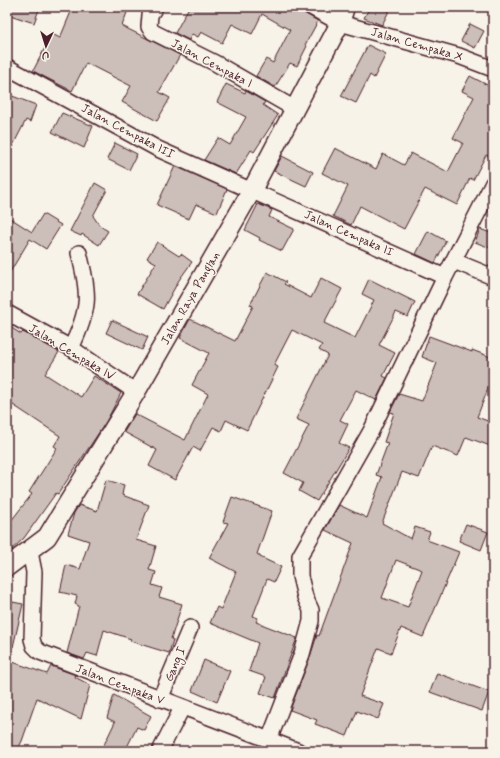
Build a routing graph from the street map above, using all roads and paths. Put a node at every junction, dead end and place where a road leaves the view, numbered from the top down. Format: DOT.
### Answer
graph roads {
  1 [pos="155,7"];
  2 [pos="311,7"];
  3 [pos="342,15"];
  4 [pos="7,67"];
  5 [pos="493,69"];
  6 [pos="295,109"];
  7 [pos="493,183"];
  8 [pos="252,190"];
  9 [pos="79,253"];
  10 [pos="454,261"];
  11 [pos="445,277"];
  12 [pos="493,277"];
  13 [pos="7,313"];
  14 [pos="71,348"];
  15 [pos="136,392"];
  16 [pos="30,552"];
  17 [pos="7,568"];
  18 [pos="190,628"];
  19 [pos="160,699"];
  20 [pos="182,708"];
  21 [pos="269,740"];
  22 [pos="160,751"];
  23 [pos="298,751"];
  1 -- 6 [label="street, Jalan Cempaka I"];
  2 -- 3 [label="street, Jalan Cempaka X"];
  3 -- 5 [label="street, Jalan Cempaka X"];
  3 -- 6 [label="street, Jalan Raya Panglan"];
  4 -- 8 [label="street, Jalan Cempaka III"];
  6 -- 8 [label="street, Jalan Raya Panglan"];
  7 -- 10 [label="street"];
  8 -- 11 [label="street, Jalan Cempaka II"];
  8 -- 15 [label="street, Jalan Raya Panglan"];
  9 -- 14 [label="street"];
  10 -- 11 [label="street"];
  10 -- 12 [label="street"];
  11 -- 21 [label="street"];
  13 -- 14 [label="street, Jalan Cempaka IV"];
  14 -- 15 [label="street, Jalan Cempaka IV"];
  15 -- 16 [label="street, Jalan Raya Panglan"];
  16 -- 17 [label="street, Jalan Raya Panglan"];
  16 -- 19 [label="street, Jalan Cempaka V"];
  18 -- 19 [label="street, Gang I"];
  19 -- 20 [label="street, Jalan Cempaka V"];
  20 -- 21 [label="street, Jalan Cempaka V"];
  20 -- 22 [label="street"];
  21 -- 23 [label="street, Jalan Cempaka V"];
}
